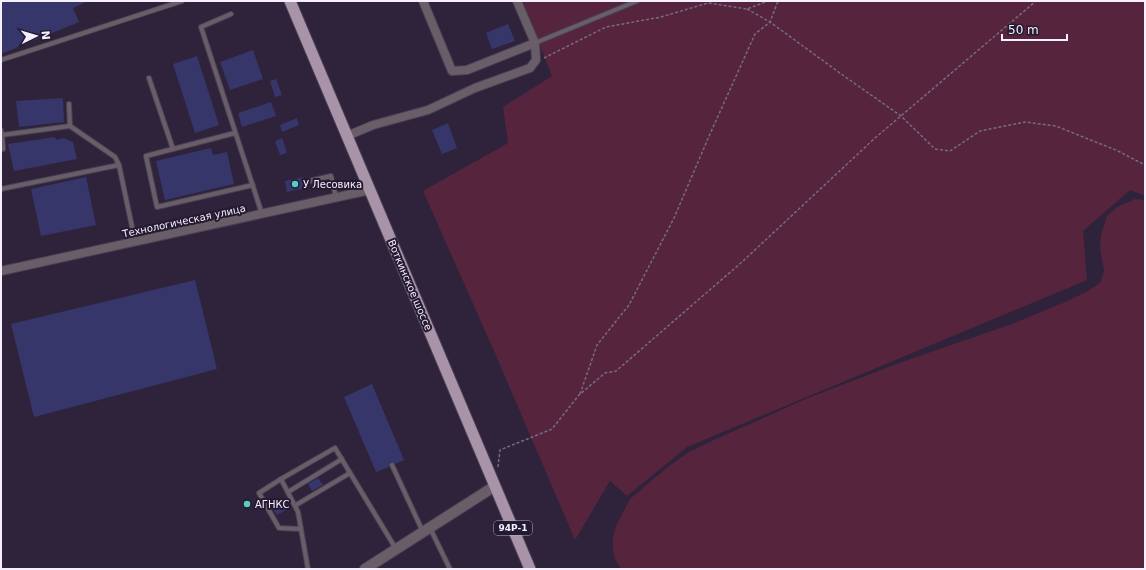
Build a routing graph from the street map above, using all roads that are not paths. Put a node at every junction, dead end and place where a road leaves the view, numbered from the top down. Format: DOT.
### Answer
graph roads {
  1 [pos="182,1"];
  2 [pos="290,1"];
  3 [pos="424,1"];
  4 [pos="517,1"];
  5 [pos="637,1"];
  6 [pos="231,14"];
  7 [pos="535,43"];
  8 [pos="1,60"];
  9 [pos="149,78"];
  10 [pos="69,104"];
  11 [pos="70,126"];
  12 [pos="2,132"];
  13 [pos="235,133"];
  14 [pos="347,136"];
  15 [pos="3,149"];
  16 [pos="173,149"];
  17 [pos="119,165"];
  18 [pos="309,181"];
  19 [pos="252,185"];
  20 [pos="1,189"];
  21 [pos="370,190"];
  22 [pos="336,198"];
  23 [pos="262,214"];
  24 [pos="135,242"];
  25 [pos="1,271"];
  26 [pos="342,459"];
  27 [pos="392,465"];
  28 [pos="350,473"];
  29 [pos="281,479"];
  30 [pos="495,486"];
  31 [pos="288,492"];
  32 [pos="296,505"];
  33 [pos="301,529"];
  34 [pos="426,530"];
  35 [pos="396,550"];
  36 [pos="308,569"];
  37 [pos="365,569"];
  38 [pos="450,569"];
  39 [pos="530,569"];
  1 -- 8 [label="lane"];
  2 -- 14 [label="main road, Воткинское шоссе"];
  3 -- 7 [label="street"];
  4 -- 7 [label="street"];
  5 -- 7 [label="lane"];
  6 -- 13 [label="lane"];
  7 -- 14 [label="street"];
  9 -- 16 [label="lane"];
  10 -- 11 [label="lane"];
  11 -- 12 [label="lane"];
  11 -- 17 [label="lane"];
  12 -- 15 [label="lane"];
  13 -- 16 [label="lane"];
  13 -- 19 [label="lane"];
  14 -- 21 [label="main road, Воткинское шоссе"];
  16 -- 19 [label="lane"];
  17 -- 20 [label="lane"];
  17 -- 24 [label="lane"];
  18 -- 22 [label="lane"];
  19 -- 23 [label="lane"];
  21 -- 22 [label="street, Технологическая улица"];
  21 -- 30 [label="main road, Воткинское шоссе"];
  22 -- 23 [label="street, Технологическая улица"];
  23 -- 24 [label="street, Технологическая улица"];
  24 -- 25 [label="street, Технологическая улица"];
  26 -- 28 [label="lane"];
  26 -- 29 [label="lane"];
  26 -- 31 [label="lane"];
  27 -- 34 [label="lane"];
  28 -- 32 [label="lane"];
  28 -- 35 [label="lane"];
  29 -- 31 [label="lane"];
  29 -- 33 [label="lane"];
  30 -- 34 [label="street"];
  30 -- 39 [label="main road, Воткинское шоссе / 94Р-1"];
  31 -- 32 [label="lane"];
  32 -- 33 [label="lane"];
  33 -- 36 [label="lane"];
  34 -- 35 [label="street"];
  34 -- 38 [label="lane"];
  35 -- 37 [label="street"];
}
